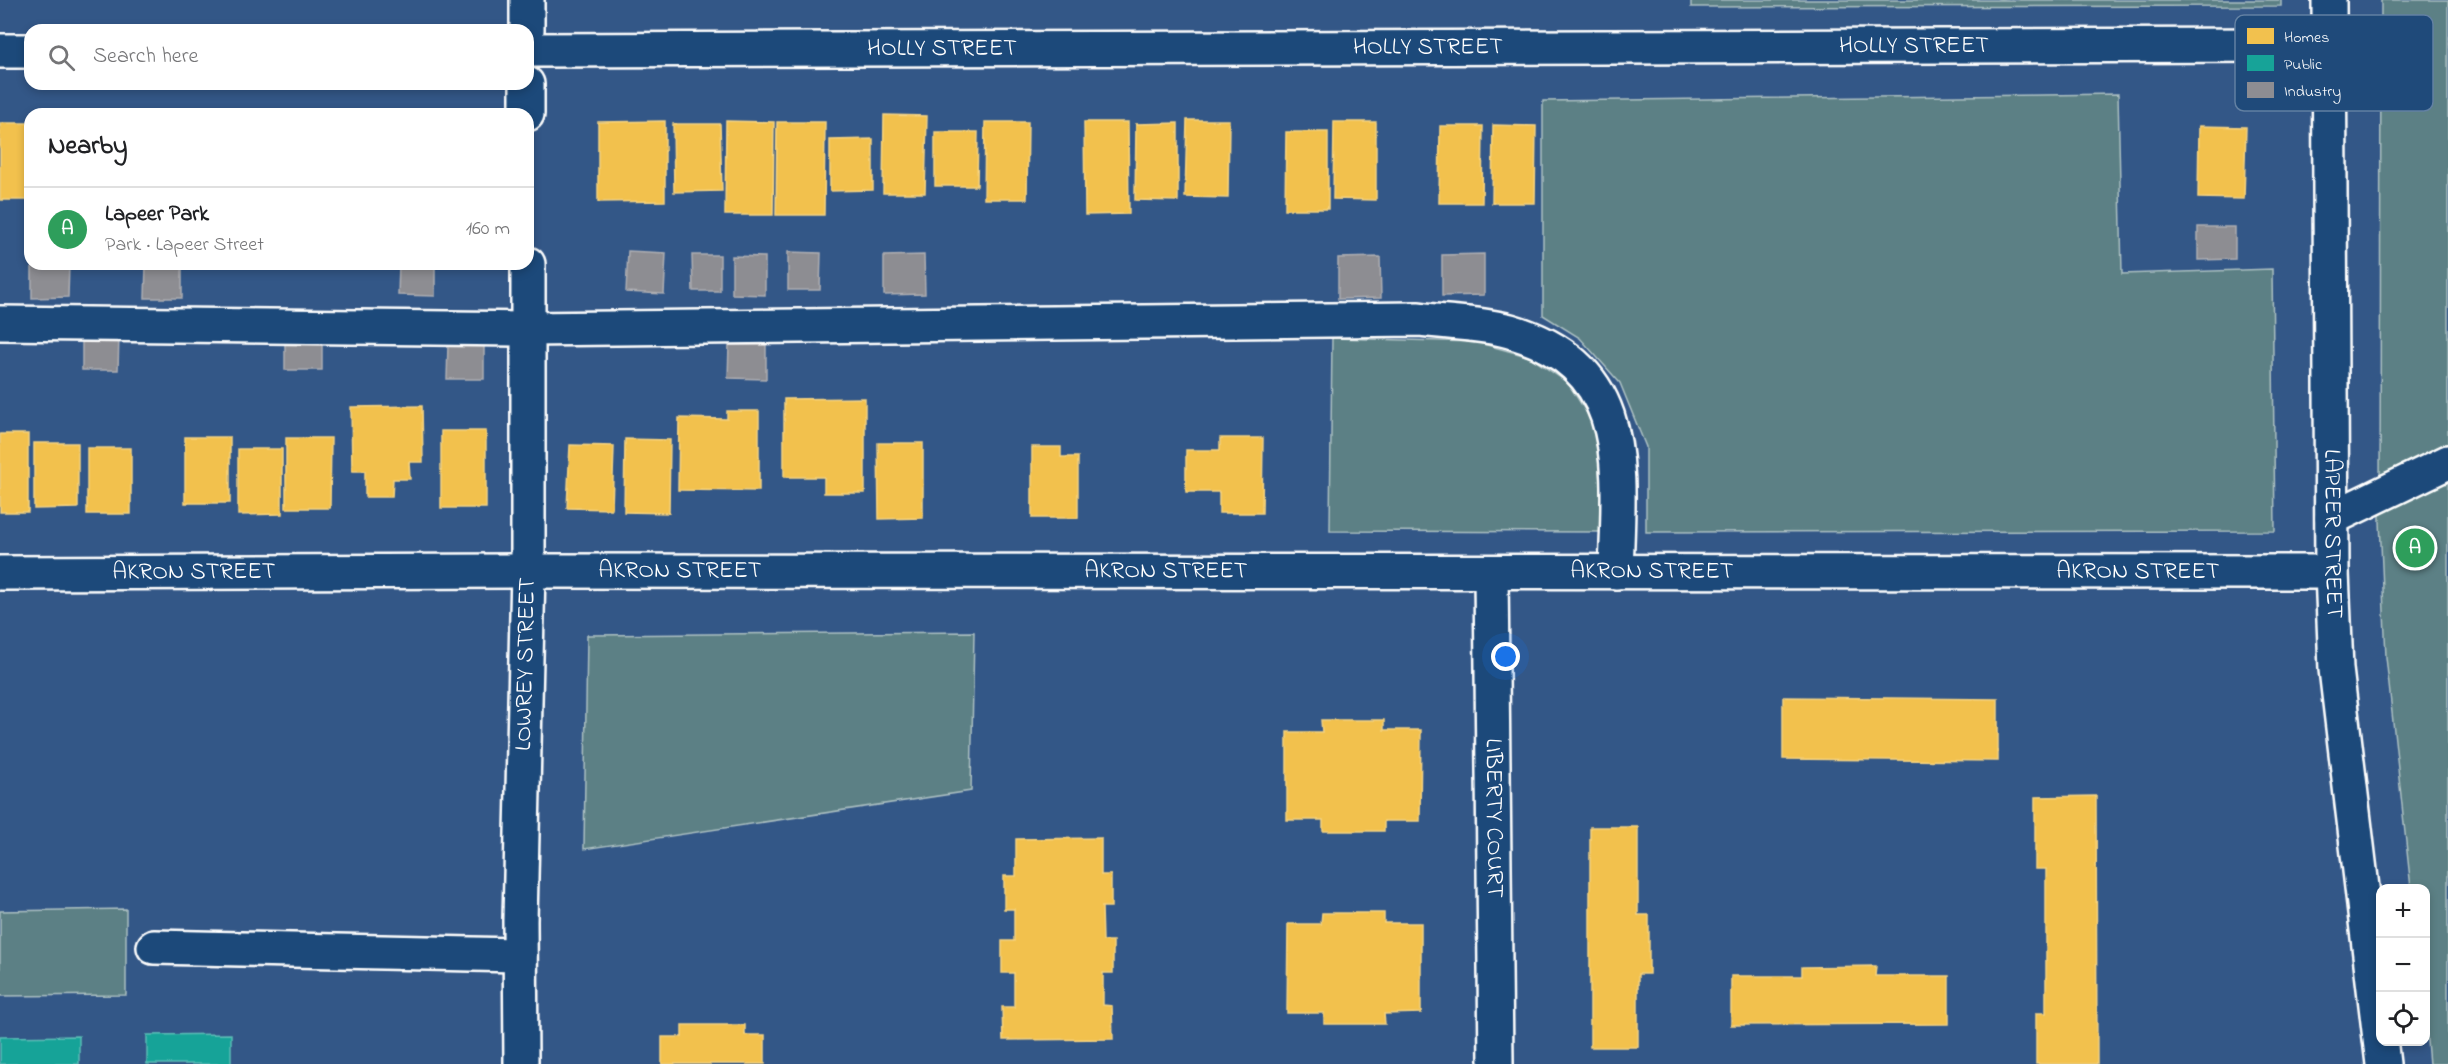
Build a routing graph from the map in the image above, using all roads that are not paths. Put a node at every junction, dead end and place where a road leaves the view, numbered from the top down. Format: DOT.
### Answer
graph roads {
  1 [pos="527,0"];
  2 [pos="527,24"];
  3 [pos="2235,45"];
  4 [pos="534,50"];
  5 [pos="0,51"];
  6 [pos="24,51"];
  7 [pos="527,90"];
  8 [pos="527,108"];
  9 [pos="2329,111"];
  10 [pos="528,270"];
  11 [pos="0,323"];
  12 [pos="528,329"];
  13 [pos="2448,462"];
  14 [pos="2332,518"];
  15 [pos="528,571"];
  16 [pos="1491,572"];
  17 [pos="1616,572"];
  18 [pos="2332,572"];
  19 [pos="0,573"];
  20 [pos="154,947"];
  21 [pos="520,955"];
  22 [pos="521,1064"];
  23 [pos="1496,1064"];
  24 [pos="2383,1064"];
  1 -- 2 [label="street"];
  3 -- 4 [label="street, HOLLY STREET"];
  5 -- 6 [label="street"];
  7 -- 8 [label="street"];
  9 -- 14 [label="street, LAPEER STREET"];
  10 -- 12 [label="street, LOWREY STREET"];
  11 -- 12 [label="street"];
  12 -- 15 [label="street, LOWREY STREET"];
  12 -- 17 [label="street"];
  13 -- 14 [label="street"];
  14 -- 18 [label="street, LAPEER STREET"];
  15 -- 16 [label="street, AKRON STREET"];
  15 -- 19 [label="street, AKRON STREET"];
  15 -- 21 [label="street, LOWREY STREET"];
  16 -- 17 [label="street, AKRON STREET"];
  16 -- 23 [label="street, LIBERTY COURT"];
  17 -- 18 [label="street, AKRON STREET"];
  18 -- 24 [label="street, LAPEER STREET"];
  20 -- 21 [label="street"];
  21 -- 22 [label="street, LOWREY STREET"];
}
